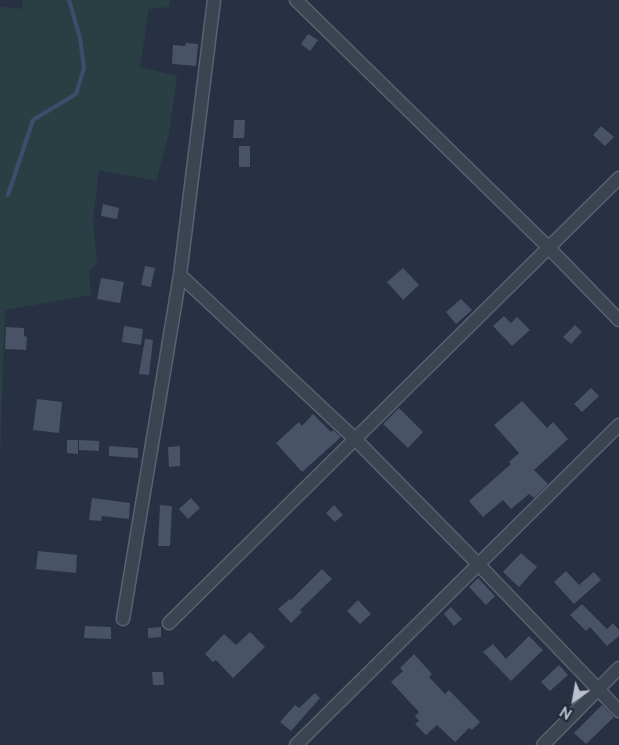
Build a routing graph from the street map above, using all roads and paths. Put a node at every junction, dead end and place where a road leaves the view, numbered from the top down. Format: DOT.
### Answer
graph roads {
  1 [pos="214,0"];
  2 [pos="296,0"];
  3 [pos="619,178"];
  4 [pos="548,247"];
  5 [pos="180,275"];
  6 [pos="619,320"];
  7 [pos="619,425"];
  8 [pos="354,439"];
  9 [pos="479,565"];
  10 [pos="123,619"];
  11 [pos="169,623"];
  12 [pos="619,668"];
  13 [pos="598,690"];
  14 [pos="619,711"];
  15 [pos="296,745"];
  16 [pos="543,745"];
  1 -- 5 [label="street"];
  2 -- 4 [label="street"];
  3 -- 4 [label="street"];
  4 -- 6 [label="street"];
  4 -- 8 [label="street"];
  5 -- 8 [label="street"];
  5 -- 10 [label="street"];
  7 -- 9 [label="street"];
  8 -- 9 [label="street"];
  8 -- 11 [label="street"];
  9 -- 13 [label="street"];
  9 -- 15 [label="street"];
  12 -- 13 [label="street"];
  13 -- 14 [label="street"];
  13 -- 16 [label="street"];
}
